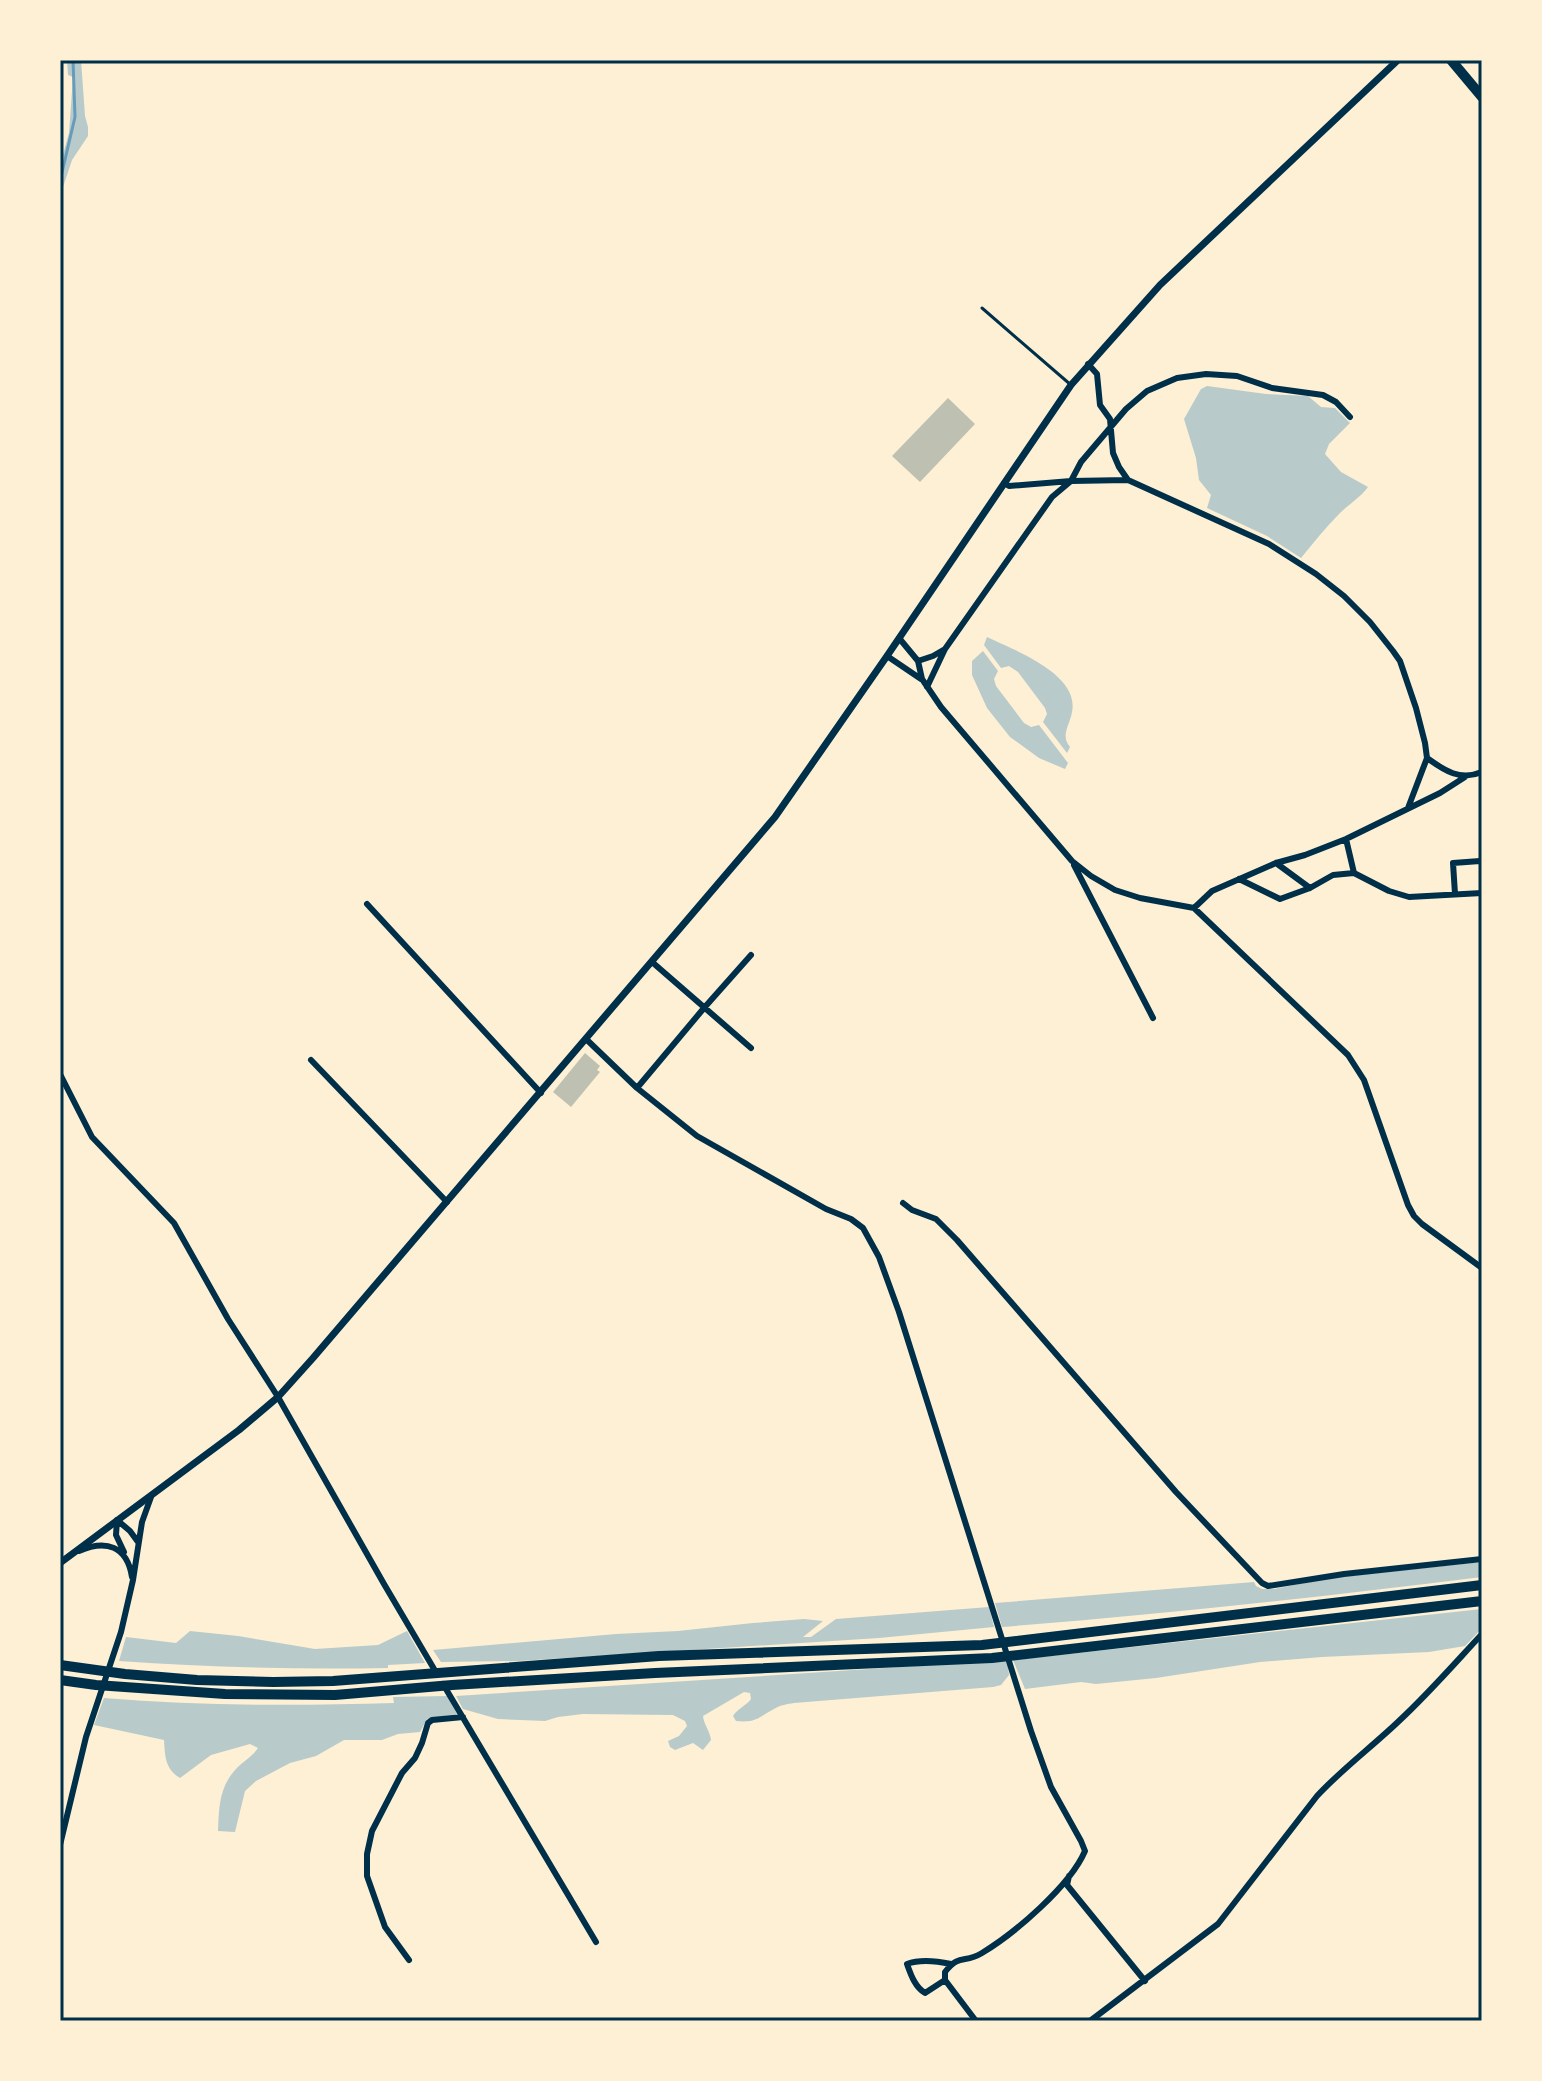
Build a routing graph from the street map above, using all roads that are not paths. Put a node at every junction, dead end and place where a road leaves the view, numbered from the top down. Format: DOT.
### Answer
graph roads {
  1 [pos="1398,60"];
  2 [pos="1451,60"];
  3 [pos="1482,97"];
  4 [pos="982,308"];
  5 [pos="1088,364"];
  6 [pos="1071,385"];
  7 [pos="1350,417"];
  8 [pos="1110,428"];
  9 [pos="1128,480"];
  10 [pos="1071,481"];
  11 [pos="1004,483"];
  12 [pos="899,638"];
  13 [pos="945,649"];
  14 [pos="887,656"];
  15 [pos="918,661"];
  16 [pos="922,679"];
  17 [pos="927,687"];
  18 [pos="1427,758"];
  19 [pos="1482,772"];
  20 [pos="1465,777"];
  21 [pos="1408,808"];
  22 [pos="1346,839"];
  23 [pos="1072,861"];
  24 [pos="1276,863"];
  25 [pos="1482,863"];
  26 [pos="1354,873"];
  27 [pos="1239,879"];
  28 [pos="1310,888"];
  29 [pos="1482,893"];
  30 [pos="1455,894"];
  31 [pos="367,904"];
  32 [pos="1194,908"];
  33 [pos="751,955"];
  34 [pos="652,962"];
  35 [pos="704,1008"];
  36 [pos="1153,1018"];
  37 [pos="586,1039"];
  38 [pos="751,1048"];
  39 [pos="311,1060"];
  40 [pos="60,1074"];
  41 [pos="637,1088"];
  42 [pos="541,1093"];
  43 [pos="447,1202"];
  44 [pos="903,1203"];
  45 [pos="1482,1268"];
  46 [pos="278,1397"];
  47 [pos="151,1497"];
  48 [pos="117,1520"];
  49 [pos="139,1545"];
  50 [pos="72,1554"];
  51 [pos="126,1556"];
  52 [pos="1482,1559"];
  53 [pos="60,1563"];
  54 [pos="133,1580"];
  55 [pos="1482,1585"];
  56 [pos="1482,1601"];
  57 [pos="1482,1634"];
  58 [pos="60,1665"];
  59 [pos="60,1680"];
  60 [pos="463,1717"];
  61 [pos="60,1845"];
  62 [pos="1069,1876"];
  63 [pos="596,1942"];
  64 [pos="409,1960"];
  65 [pos="951,1964"];
  66 [pos="945,1980"];
  67 [pos="1145,1981"];
  68 [pos="976,2021"];
  69 [pos="1090,2021"];
  1 -- 5 [label="street"];
  2 -- 3 [label="highway"];
  4 -- 6 [label="lane"];
  5 -- 6 [label="street"];
  5 -- 8 [label="street"];
  6 -- 11 [label="street"];
  7 -- 8 [label="street"];
  8 -- 9 [label="street"];
  8 -- 10 [label="street"];
  9 -- 10 [label="street"];
  9 -- 18 [label="street"];
  10 -- 11 [label="street"];
  10 -- 13 [label="street"];
  11 -- 12 [label="street"];
  12 -- 14 [label="street"];
  12 -- 15 [label="street"];
  13 -- 15 [label="street"];
  13 -- 17 [label="street"];
  14 -- 16 [label="street"];
  14 -- 34 [label="street"];
  15 -- 16 [label="street"];
  16 -- 17 [label="street"];
  17 -- 23 [label="street"];
  18 -- 20 [label="street"];
  18 -- 21 [label="street"];
  19 -- 20 [label="street"];
  20 -- 21 [label="street"];
  21 -- 22 [label="street"];
  22 -- 24 [label="street"];
  22 -- 26 [label="street"];
  23 -- 32 [label="street"];
  23 -- 36 [label="street"];
  24 -- 27 [label="street"];
  24 -- 28 [label="street"];
  25 -- 30 [label="street"];
  26 -- 28 [label="street"];
  26 -- 30 [label="street"];
  27 -- 28 [label="street"];
  27 -- 32 [label="street"];
  29 -- 30 [label="street"];
  31 -- 42 [label="street"];
  32 -- 45 [label="street"];
  33 -- 35 [label="street"];
  34 -- 35 [label="street"];
  34 -- 37 [label="street"];
  35 -- 38 [label="street"];
  35 -- 41 [label="street"];
  37 -- 41 [label="street"];
  37 -- 42 [label="street"];
  39 -- 43 [label="street"];
  40 -- 46 [label="street"];
  41 -- 62 [label="street"];
  42 -- 43 [label="street"];
  43 -- 46 [label="street"];
  44 -- 52 [label="street"];
  46 -- 47 [label="street"];
  46 -- 60 [label="street"];
  47 -- 48 [label="street"];
  47 -- 49 [label="street"];
  48 -- 49 [label="street"];
  48 -- 50 [label="street"];
  48 -- 51 [label="street"];
  49 -- 54 [label="street"];
  50 -- 51 [label="street"];
  50 -- 53 [label="street"];
  51 -- 54 [label="street"];
  54 -- 61 [label="street"];
  55 -- 58 [label="highway"];
  56 -- 59 [label="highway"];
  57 -- 67 [label="street"];
  60 -- 63 [label="street"];
  60 -- 64 [label="street"];
  62 -- 65 [label="street"];
  62 -- 67 [label="street"];
  65 -- 66 [label="street"];
  65 -- 66 [label="street"];
  66 -- 68 [label="street"];
  67 -- 69 [label="street"];
}
